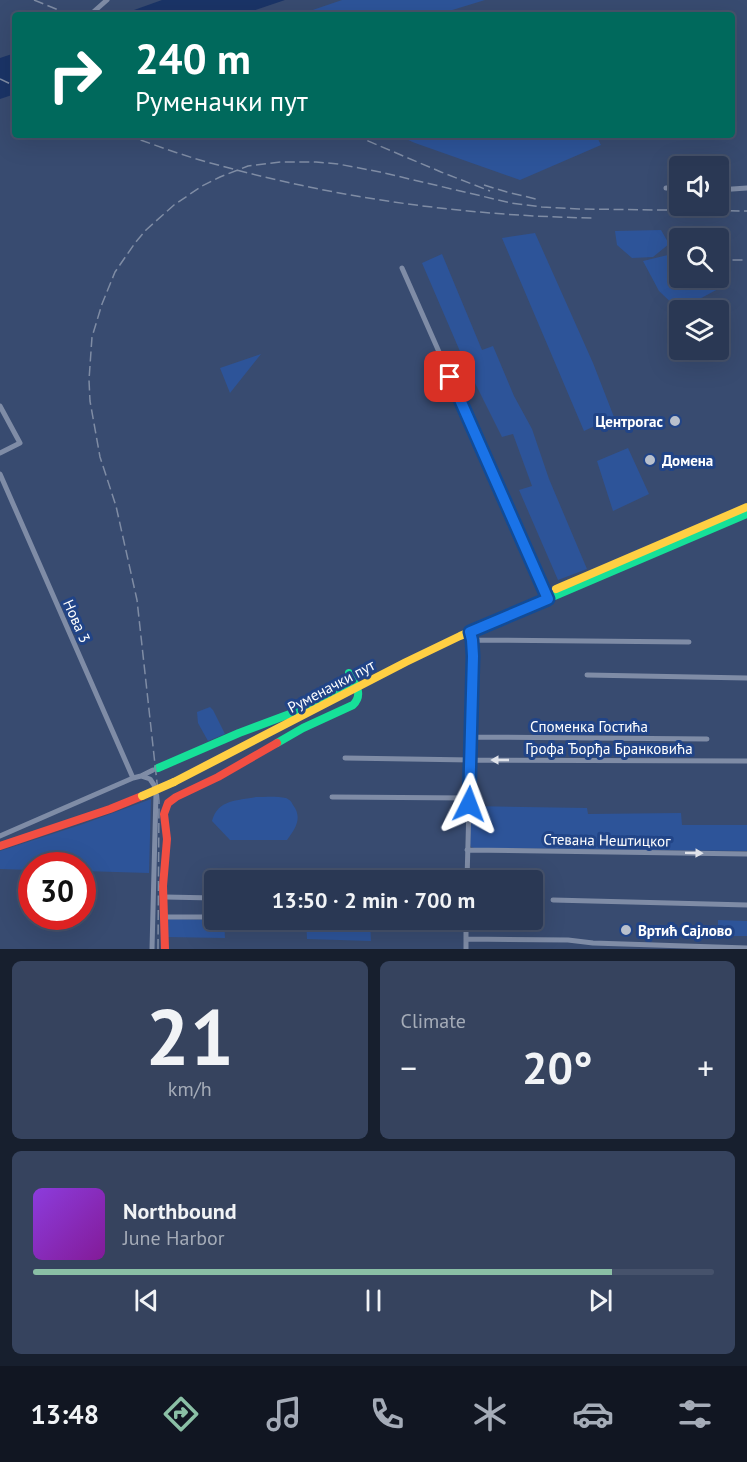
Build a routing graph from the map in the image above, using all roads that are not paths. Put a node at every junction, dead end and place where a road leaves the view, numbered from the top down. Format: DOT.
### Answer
graph roads {
  1 [pos="107,0"];
  2 [pos="93,12"];
  3 [pos="747,188"];
  4 [pos="729,190"];
  5 [pos="402,268"];
  6 [pos="0,406"];
  7 [pos="0,453"];
  8 [pos="0,474"];
  9 [pos="747,507"];
  10 [pos="747,514"];
  11 [pos="569,586"];
  12 [pos="547,597"];
  13 [pos="471,636"];
  14 [pos="689,642"];
  15 [pos="587,675"];
  16 [pos="747,678"];
  17 [pos="356,687"];
  18 [pos="471,737"];
  19 [pos="707,739"];
  20 [pos="345,758"];
  21 [pos="471,760"];
  22 [pos="747,761"];
  23 [pos="156,769"];
  24 [pos="136,777"];
  25 [pos="332,797"];
  26 [pos="469,798"];
  27 [pos="0,836"];
  28 [pos="0,846"];
  29 [pos="468,850"];
  30 [pos="747,854"];
  31 [pos="467,870"];
  32 [pos="165,897"];
  33 [pos="204,898"];
  34 [pos="552,900"];
  35 [pos="747,905"];
  36 [pos="165,917"];
  37 [pos="204,917"];
  38 [pos="466,930"];
  39 [pos="466,939"];
  40 [pos="747,948"];
  41 [pos="152,949"];
  42 [pos="165,949"];
  43 [pos="466,949"];
  1 -- 2 [label="street"];
  3 -- 4 [label="street"];
  5 -- 12 [label="street"];
  6 -- 7 [label="street"];
  8 -- 24 [label="street, Нова 3"];
  9 -- 11 [label="main road, Руменачки пут"];
  10 -- 11 [label="main road, Руменачки пут"];
  11 -- 12 [label="main road, Руменачки пут"];
  12 -- 13 [label="main road, Руменачки пут"];
  13 -- 14 [label="street"];
  13 -- 17 [label="main road, Руменачки пут"];
  13 -- 18 [label="street"];
  15 -- 16 [label="street"];
  17 -- 23 [label="main road"];
  17 -- 28 [label="main road, Руменачки пут, bridge"];
  17 -- 32 [label="main road"];
  18 -- 19 [label="street, Споменка Гостића"];
  18 -- 21 [label="street"];
  20 -- 21 [label="street, Грофа Ђорђа Бранковића"];
  22 -- 21 [label="street, Грофа Ђорђа Бранковића, one-way"];
  21 -- 26 [label="street"];
  23 -- 24 [label="street"];
  24 -- 27 [label="street"];
  24 -- 41 [label="street"];
  25 -- 26 [label="street"];
  26 -- 29 [label="street"];
  29 -- 30 [label="street, Стевана Нештицког, one-way"];
  29 -- 31 [label="street"];
  32 -- 33 [label="street"];
  32 -- 36 [label="main road"];
  34 -- 35 [label="street"];
  36 -- 37 [label="street"];
  36 -- 42 [label="main road"];
  38 -- 39 [label="street"];
  39 -- 40 [label="street"];
  39 -- 43 [label="street"];
}
